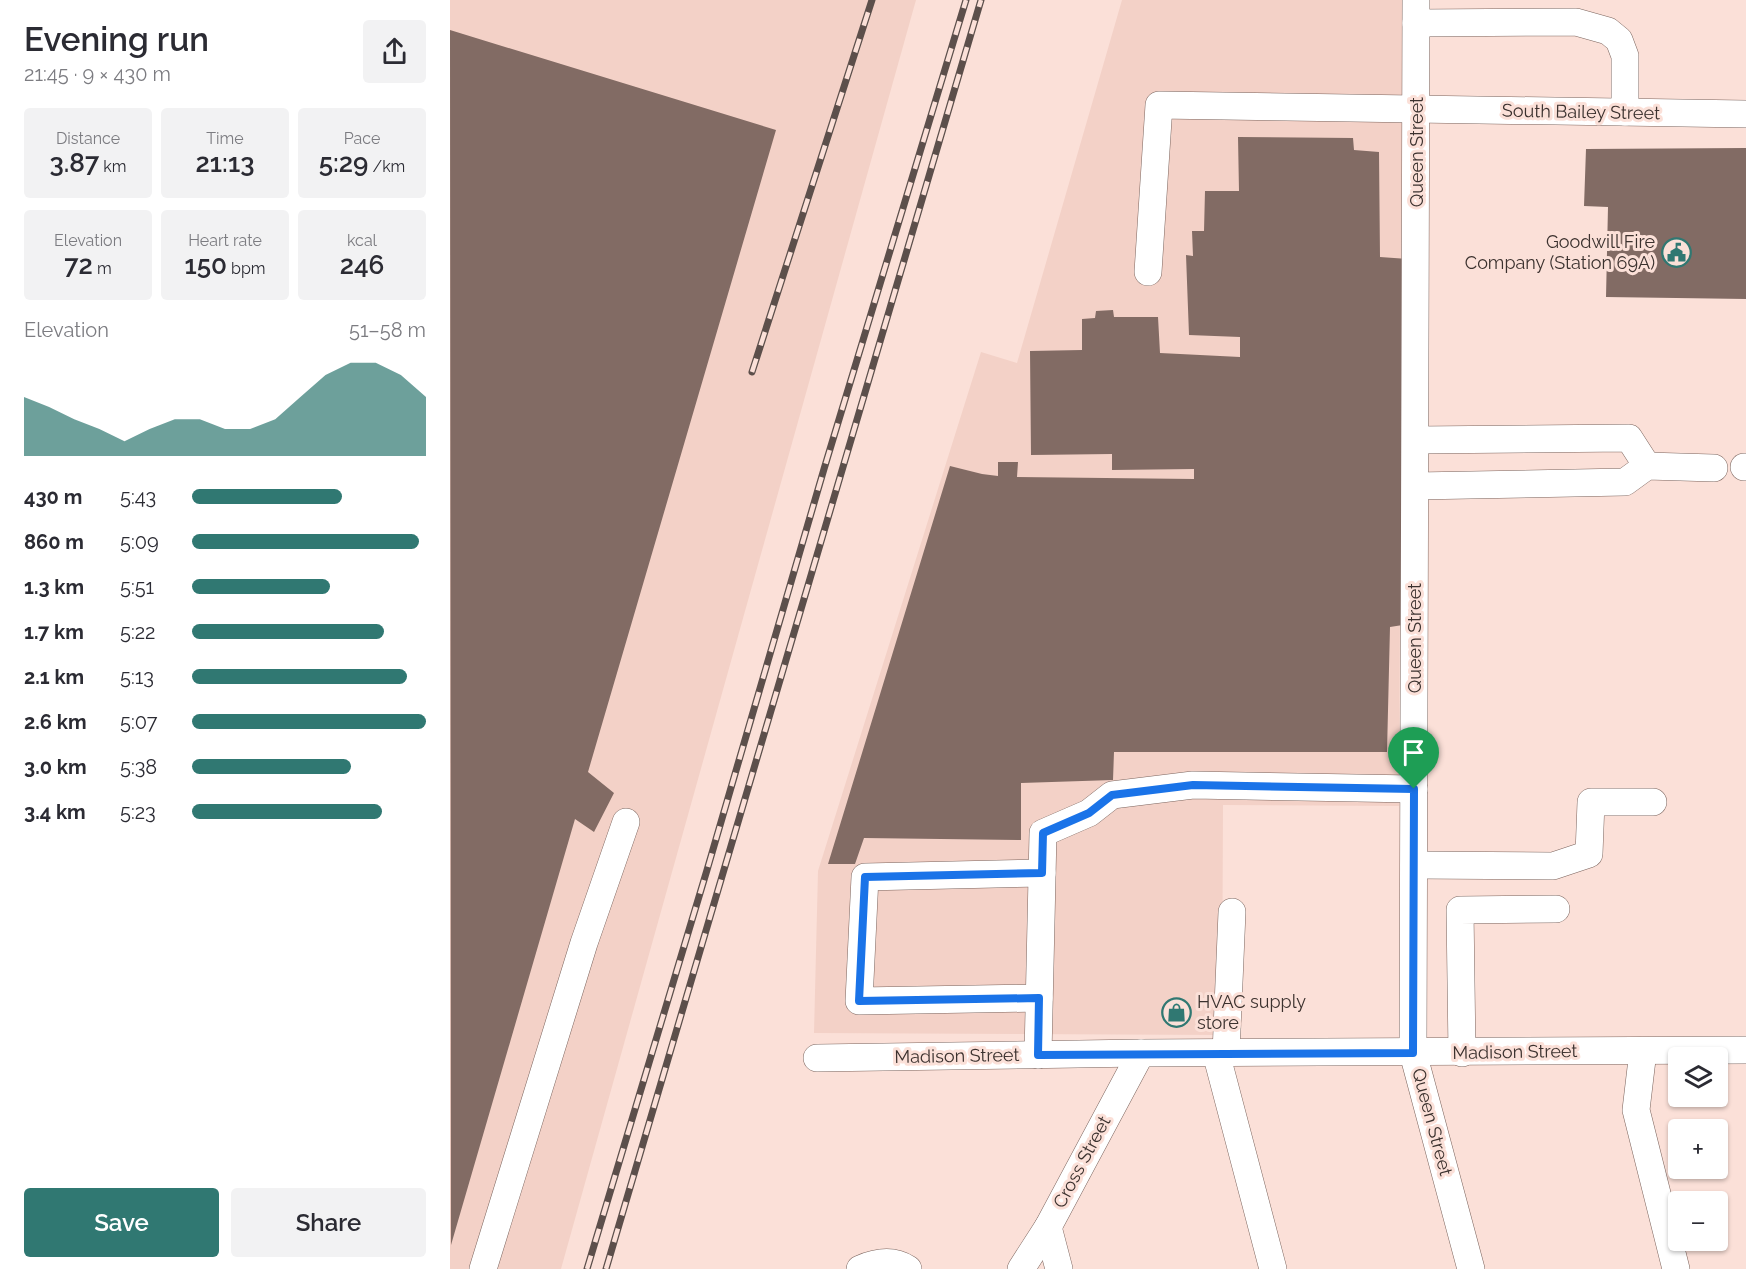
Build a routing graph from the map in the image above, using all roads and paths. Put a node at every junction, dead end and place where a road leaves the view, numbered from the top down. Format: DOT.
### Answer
graph roads {
  1 [pos="1416,11"];
  2 [pos="1417,110"];
  3 [pos="1625,112"];
  4 [pos="1746,114"];
  5 [pos="1148,272"];
  6 [pos="1416,440"];
  7 [pos="1647,466"];
  8 [pos="1714,468"];
  9 [pos="1416,486"];
  10 [pos="1414,789"];
  11 [pos="1653,802"];
  12 [pos="626,822"];
  13 [pos="1414,865"];
  14 [pos="1042,873"];
  15 [pos="1556,909"];
  16 [pos="1232,912"];
  17 [pos="1039,998"];
  18 [pos="1746,1050"];
  19 [pos="1644,1051"];
  20 [pos="1141,1053"];
  21 [pos="1221,1053"];
  22 [pos="1413,1053"];
  23 [pos="1462,1053"];
  24 [pos="1038,1055"];
  25 [pos="817,1058"];
  26 [pos="1048,1227"];
  27 [pos="483,1269"];
  28 [pos="860,1269"];
  29 [pos="908,1269"];
  30 [pos="1021,1269"];
  31 [pos="1059,1269"];
  32 [pos="1274,1269"];
  33 [pos="1471,1269"];
  34 [pos="1676,1269"];
  1 -- 2 [label="street, Queen Street"];
  1 -- 3 [label="street"];
  2 -- 3 [label="street, South Bailey Street"];
  2 -- 5 [label="street, South Bailey Street"];
  2 -- 6 [label="street, Queen Street"];
  3 -- 4 [label="street, South Bailey Street"];
  6 -- 7 [label="street"];
  6 -- 9 [label="street, Queen Street"];
  7 -- 8 [label="street"];
  7 -- 9 [label="street"];
  9 -- 10 [label="street, Queen Street"];
  10 -- 13 [label="street, Queen Street"];
  10 -- 14 [label="street"];
  11 -- 13 [label="street"];
  12 -- 27 [label="street"];
  13 -- 22 [label="street, Queen Street"];
  14 -- 17 [label="street"];
  14 -- 17 [label="street"];
  15 -- 23 [label="street"];
  16 -- 21 [label="street"];
  17 -- 24 [label="street"];
  18 -- 19 [label="street, Madison Street"];
  19 -- 23 [label="street, Madison Street"];
  19 -- 34 [label="street"];
  20 -- 21 [label="street, Madison Street"];
  20 -- 24 [label="street, Madison Street"];
  20 -- 26 [label="street, Cross Street"];
  21 -- 22 [label="street, Madison Street"];
  21 -- 32 [label="street"];
  22 -- 23 [label="street, Madison Street"];
  22 -- 33 [label="street, Queen Street"];
  24 -- 25 [label="street, Madison Street"];
  26 -- 30 [label="street, Cross Street"];
  26 -- 31 [label="street"];
  28 -- 29 [label="street"];
}
